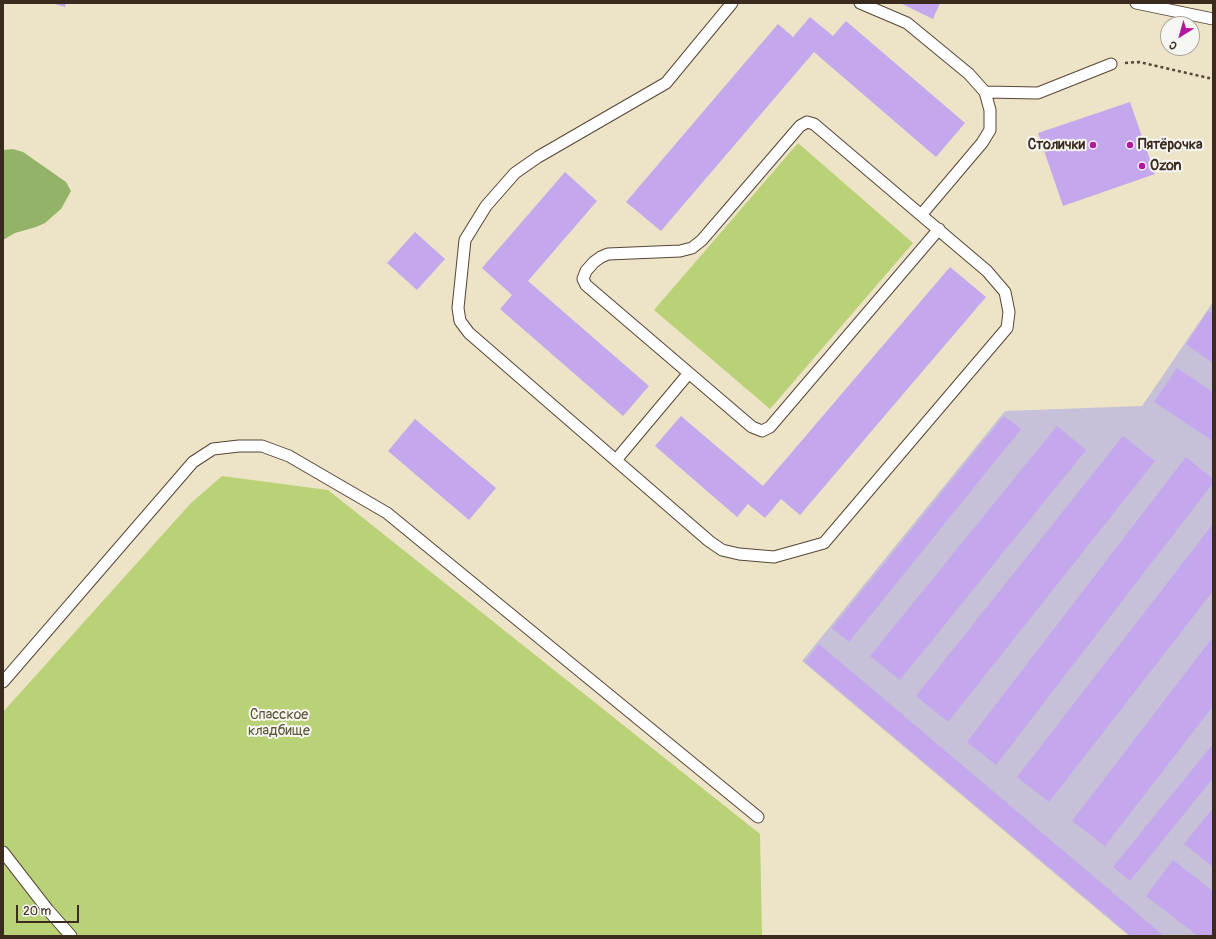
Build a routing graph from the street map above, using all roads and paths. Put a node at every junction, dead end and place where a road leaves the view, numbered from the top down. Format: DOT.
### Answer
graph roads {
  1 [pos="732,3"];
  2 [pos="860,3"];
  3 [pos="1136,3"];
  4 [pos="1213,19"];
  5 [pos="1111,64"];
  6 [pos="1213,78"];
  7 [pos="985,92"];
  8 [pos="921,215"];
  9 [pos="939,229"];
  10 [pos="689,373"];
  11 [pos="616,460"];
  12 [pos="3,682"];
  13 [pos="758,817"];
  14 [pos="3,852"];
  15 [pos="71,936"];
  1 -- 11 [label="lane"];
  2 -- 7 [label="lane"];
  3 -- 4 [label="lane"];
  5 -- 6 [label="path"];
  5 -- 7 [label="lane"];
  7 -- 8 [label="lane"];
  8 -- 9 [label="lane"];
  8 -- 10 [label="lane"];
  9 -- 10 [label="lane"];
  9 -- 11 [label="lane"];
  10 -- 11 [label="lane"];
  12 -- 13 [label="lane"];
  14 -- 15 [label="lane"];
}
